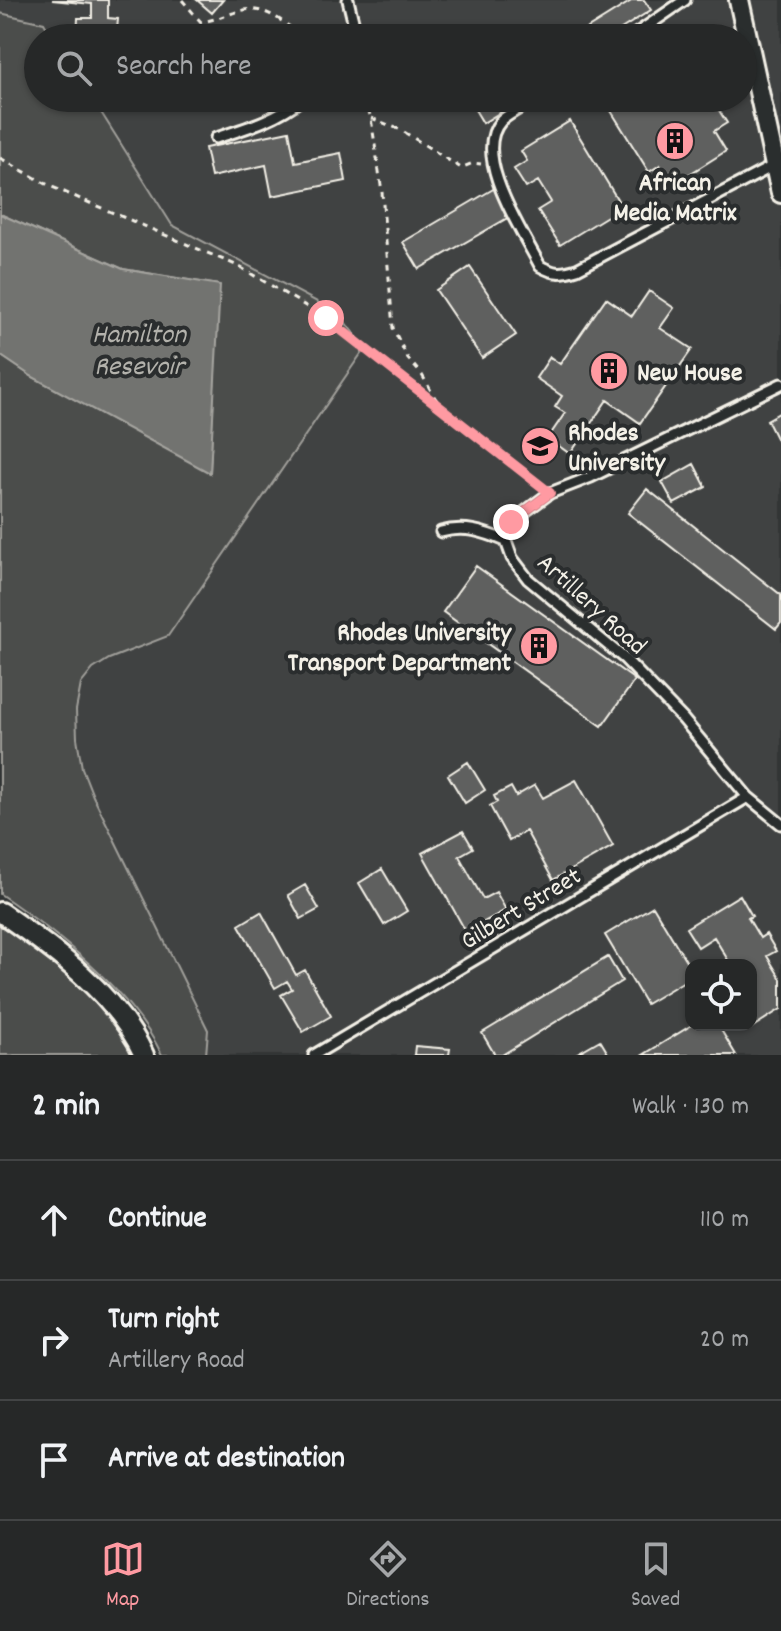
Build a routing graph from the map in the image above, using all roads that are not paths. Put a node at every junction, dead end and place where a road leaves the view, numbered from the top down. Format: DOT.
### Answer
graph roads {
  1 [pos="348,0"];
  2 [pos="685,0"];
  3 [pos="739,0"];
  4 [pos="354,24"];
  5 [pos="650,24"];
  6 [pos="744,24"];
  7 [pos="757,88"];
  8 [pos="283,112"];
  9 [pos="515,112"];
  10 [pos="216,138"];
  11 [pos="773,166"];
  12 [pos="781,193"];
  13 [pos="781,384"];
  14 [pos="441,532"];
  15 [pos="506,541"];
  16 [pos="748,797"];
  17 [pos="781,824"];
  18 [pos="0,912"];
  19 [pos="144,1055"];
  20 [pos="314,1055"];
  1 -- 4 [label="lane"];
  2 -- 5 [label="lane"];
  3 -- 6 [label="street"];
  7 -- 11 [label="street"];
  8 -- 10 [label="lane"];
  9 -- 11 [label="lane"];
  11 -- 12 [label="street"];
  13 -- 15 [label="lane, Artillery Road"];
  14 -- 15 [label="lane"];
  15 -- 16 [label="lane, Artillery Road"];
  16 -- 17 [label="lane, Artillery Road"];
  16 -- 20 [label="lane, Gilbert Street"];
  18 -- 19 [label="street"];
}
